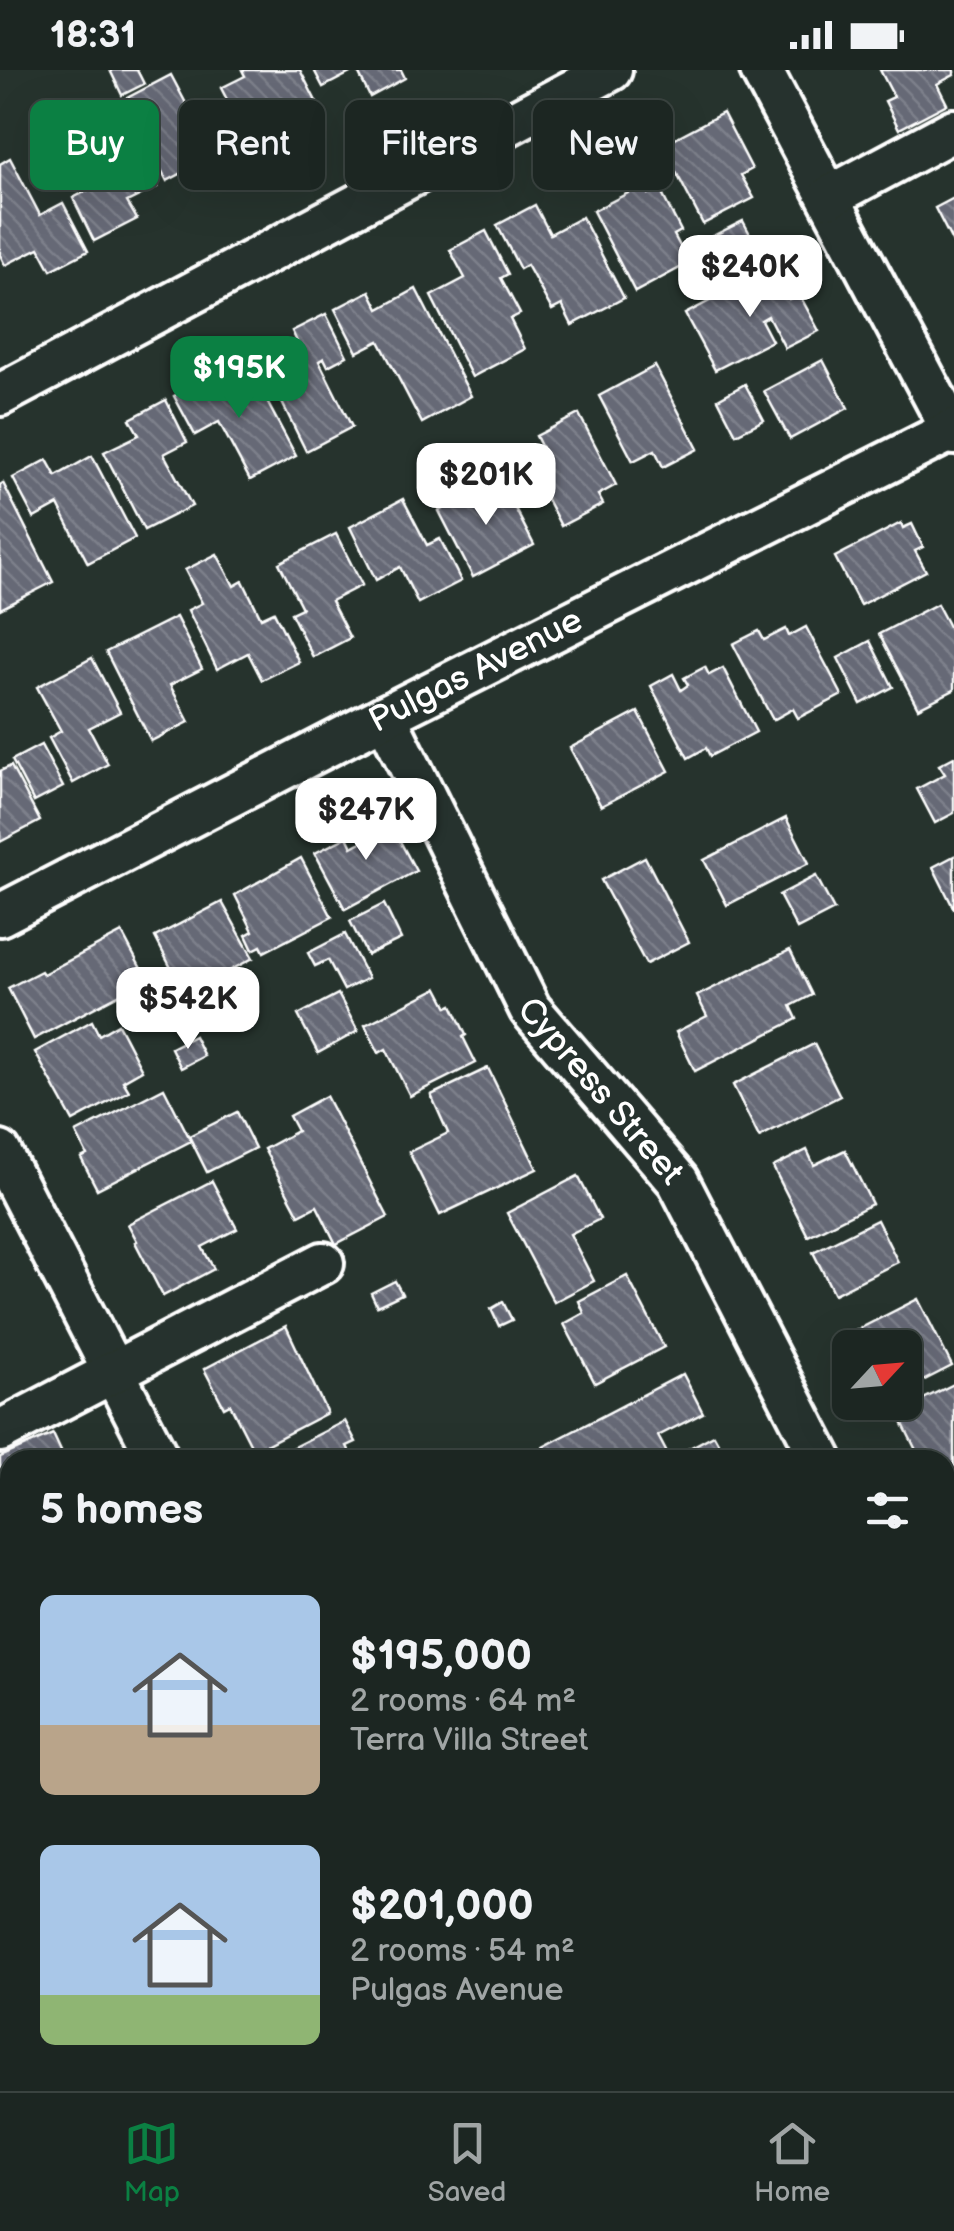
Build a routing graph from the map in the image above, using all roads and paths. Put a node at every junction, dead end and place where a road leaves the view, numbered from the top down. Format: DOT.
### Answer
graph roads {
  1 [pos="611,70"];
  2 [pos="761,70"];
  3 [pos="954,130"];
  4 [pos="829,197"];
  5 [pos="0,395"];
  6 [pos="953,431"];
  7 [pos="385,716"];
  8 [pos="0,915"];
  9 [pos="0,1152"];
  10 [pos="323,1263"];
  11 [pos="112,1372"];
  12 [pos="0,1431"];
  13 [pos="153,1450"];
  14 [pos="817,1450"];
  1 -- 5 [label="street"];
  2 -- 4 [label="street"];
  3 -- 4 [label="street"];
  4 -- 6 [label="street"];
  6 -- 7 [label="street, Pulgas Avenue"];
  7 -- 8 [label="street, Pulgas Avenue"];
  7 -- 14 [label="street, Cypress Street"];
  9 -- 11 [label="street"];
  10 -- 11 [label="street"];
  11 -- 12 [label="street"];
  11 -- 13 [label="street"];
}
